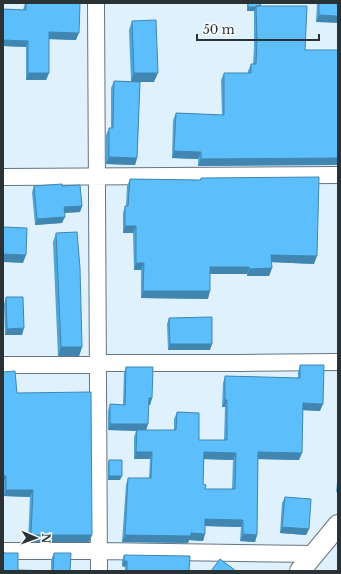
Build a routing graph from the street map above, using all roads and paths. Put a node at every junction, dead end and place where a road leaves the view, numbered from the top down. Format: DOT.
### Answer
graph roads {
  1 [pos="96,3"];
  2 [pos="338,175"];
  3 [pos="3,177"];
  4 [pos="96,177"];
  5 [pos="338,362"];
  6 [pos="98,364"];
  7 [pos="3,366"];
  8 [pos="335,535"];
  9 [pos="3,551"];
  10 [pos="99,551"];
  11 [pos="314,554"];
  12 [pos="99,571"];
  13 [pos="300,571"];
  1 -- 4 [label="street"];
  2 -- 4 [label="street"];
  3 -- 4 [label="street"];
  4 -- 6 [label="street"];
  5 -- 6 [label="street"];
  6 -- 7 [label="street"];
  6 -- 10 [label="street"];
  8 -- 11 [label="street"];
  9 -- 10 [label="street"];
  10 -- 11 [label="street"];
  10 -- 12 [label="street"];
  11 -- 13 [label="street"];
}
